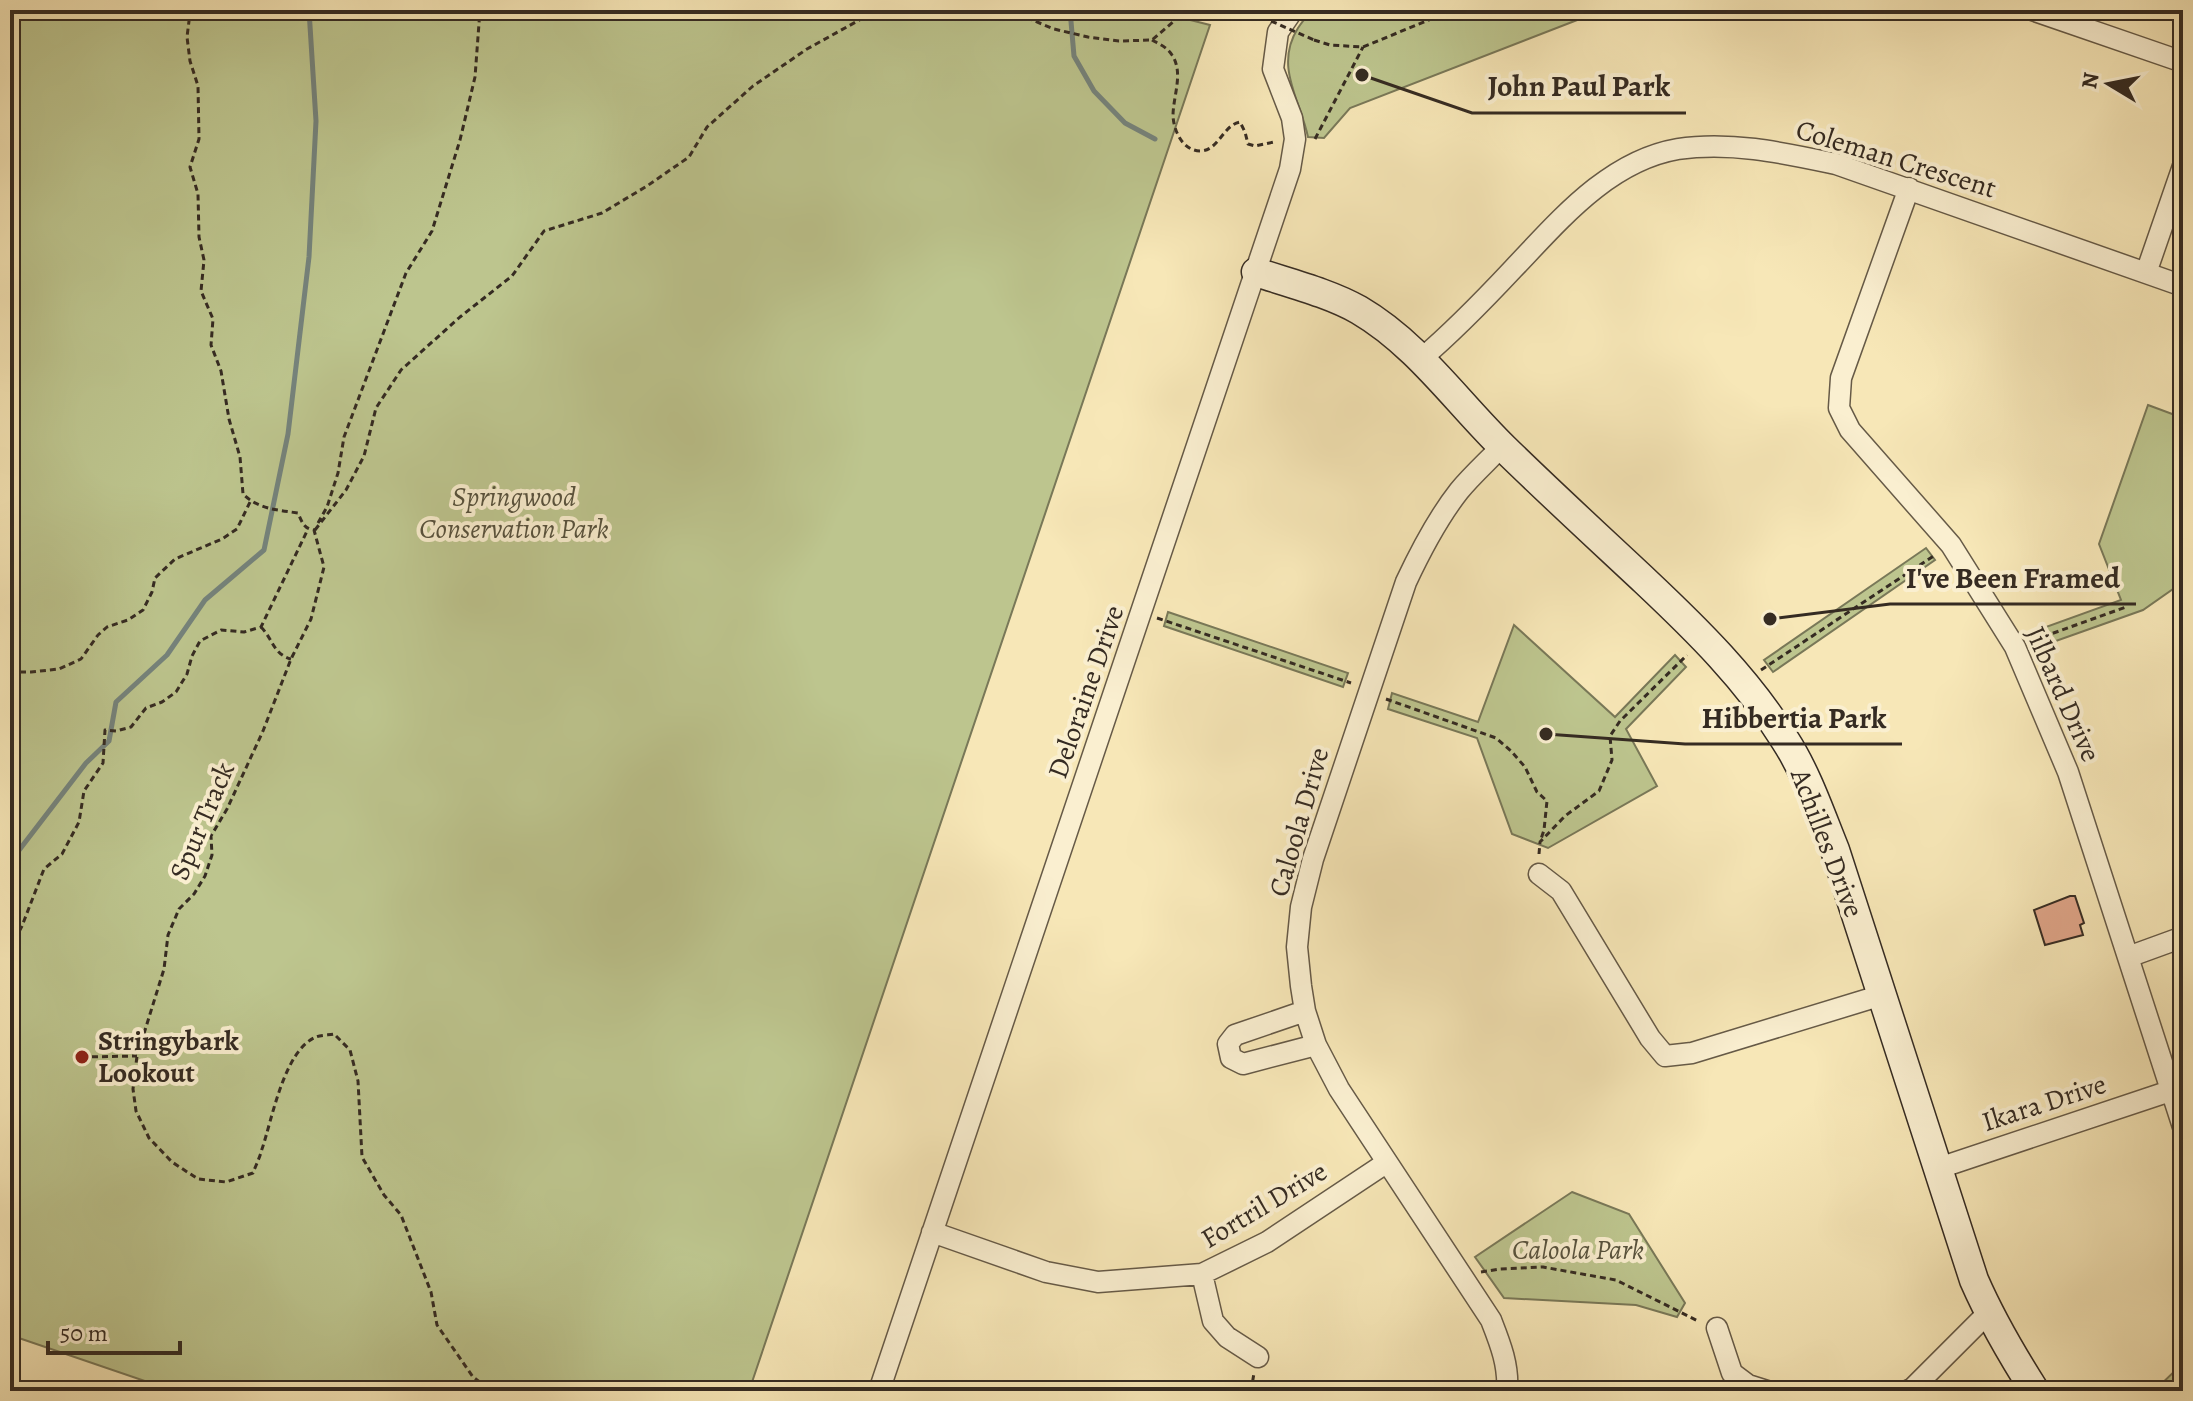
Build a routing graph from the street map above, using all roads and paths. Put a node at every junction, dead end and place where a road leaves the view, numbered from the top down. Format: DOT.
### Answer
graph roads {
  1 [pos="193,10"];
  2 [pos="480,10"];
  3 [pos="883,10"];
  4 [pos="1008,10"];
  5 [pos="1226,10"];
  6 [pos="1240,10"];
  7 [pos="1293,10"];
  8 [pos="1453,10"];
  9 [pos="2032,10"];
  10 [pos="1152,40"];
  11 [pos="1363,47"];
  12 [pos="2183,62"];
  13 [pos="1295,139"];
  14 [pos="2183,166"];
  15 [pos="1909,188"];
  16 [pos="1256,272"];
  17 [pos="2146,273"];
  18 [pos="2183,286"];
  19 [pos="1421,359"];
  20 [pos="1502,446"];
  21 [pos="250,501"];
  22 [pos="308,529"];
  23 [pos="314,530"];
  24 [pos="1951,545"];
  25 [pos="2126,607"];
  26 [pos="261,627"];
  27 [pos="1704,637"];
  28 [pos="2015,647"];
  29 [pos="291,659"];
  30 [pos="10,672"];
  31 [pos="1744,681"];
  32 [pos="1539,874"];
  33 [pos="2183,937"];
  34 [pos="10,949"];
  35 [pos="2128,957"];
  36 [pos="1882,995"];
  37 [pos="1305,1011"];
  38 [pos="1316,1045"];
  39 [pos="137,1056"];
  40 [pos="82,1057"];
  41 [pos="2170,1091"];
  42 [pos="2183,1127"];
  43 [pos="1386,1163"];
  44 [pos="1936,1169"];
  45 [pos="932,1232"];
  46 [pos="1202,1274"];
  47 [pos="1461,1276"];
  48 [pos="1988,1313"];
  49 [pos="1717,1328"];
  50 [pos="1258,1357"];
  51 [pos="2183,1375"];
  52 [pos="492,1391"];
  53 [pos="879,1391"];
  54 [pos="1507,1391"];
  55 [pos="1767,1391"];
  56 [pos="1907,1391"];
  57 [pos="2035,1391"];
  58 [pos="2167,1391"];
  1 -- 21 [label="path"];
  2 -- 23 [label="path"];
  3 -- 23 [label="path"];
  4 -- 10 [label="path"];
  5 -- 10 [label="path"];
  6 -- 11 [label="path, bridge"];
  7 -- 13 [label="street, Deloraine Drive"];
  8 -- 11 [label="path"];
  9 -- 12 [label="street"];
  10 -- 13 [label="path"];
  11 -- 13 [label="path"];
  13 -- 16 [label="street, Deloraine Drive"];
  14 -- 17 [label="street"];
  15 -- 17 [label="street, Coleman Crescent"];
  15 -- 19 [label="street, Coleman Crescent"];
  15 -- 24 [label="street, Jilbard Drive"];
  16 -- 19 [label="street, Achilles Drive"];
  16 -- 45 [label="street, Deloraine Drive"];
  17 -- 18 [label="street, Coleman Crescent"];
  19 -- 20 [label="street, Achilles Drive"];
  20 -- 27 [label="street, Achilles Drive"];
  20 -- 37 [label="street, Caloola Drive"];
  21 -- 22 [label="path"];
  21 -- 30 [label="path"];
  22 -- 23 [label="path"];
  22 -- 26 [label="path"];
  23 -- 29 [label="path, Spur Track"];
  24 -- 28 [label="street, Jilbard Drive"];
  24 -- 31 [label="path"];
  25 -- 28 [label="path"];
  26 -- 29 [label="path"];
  26 -- 34 [label="path"];
  27 -- 31 [label="street, Achilles Drive"];
  27 -- 32 [label="path"];
  28 -- 35 [label="street, Jilbard Drive"];
  29 -- 39 [label="path, Spur Track"];
  31 -- 36 [label="street, Achilles Drive"];
  32 -- 36 [label="street"];
  33 -- 35 [label="street"];
  35 -- 41 [label="street, Jilbard Drive"];
  36 -- 44 [label="street, Achilles Drive"];
  37 -- 38 [label="street, Caloola Drive"];
  37 -- 38 [label="street"];
  38 -- 43 [label="street, Caloola Drive"];
  39 -- 40 [label="path"];
  39 -- 52 [label="path, Spur Track"];
  41 -- 42 [label="street, Jilbard Drive"];
  41 -- 44 [label="street, Ikara Drive"];
  43 -- 46 [label="street, Fortril Drive"];
  43 -- 47 [label="street, Caloola Drive"];
  44 -- 48 [label="street, Achilles Drive"];
  45 -- 46 [label="street, Fortril Drive"];
  45 -- 53 [label="street, Deloraine Drive"];
  46 -- 50 [label="street"];
  47 -- 49 [label="path"];
  47 -- 54 [label="street, Caloola Drive"];
  48 -- 56 [label="street"];
  48 -- 57 [label="street, Achilles Drive"];
  49 -- 55 [label="street"];
  51 -- 58 [label="path"];
}
